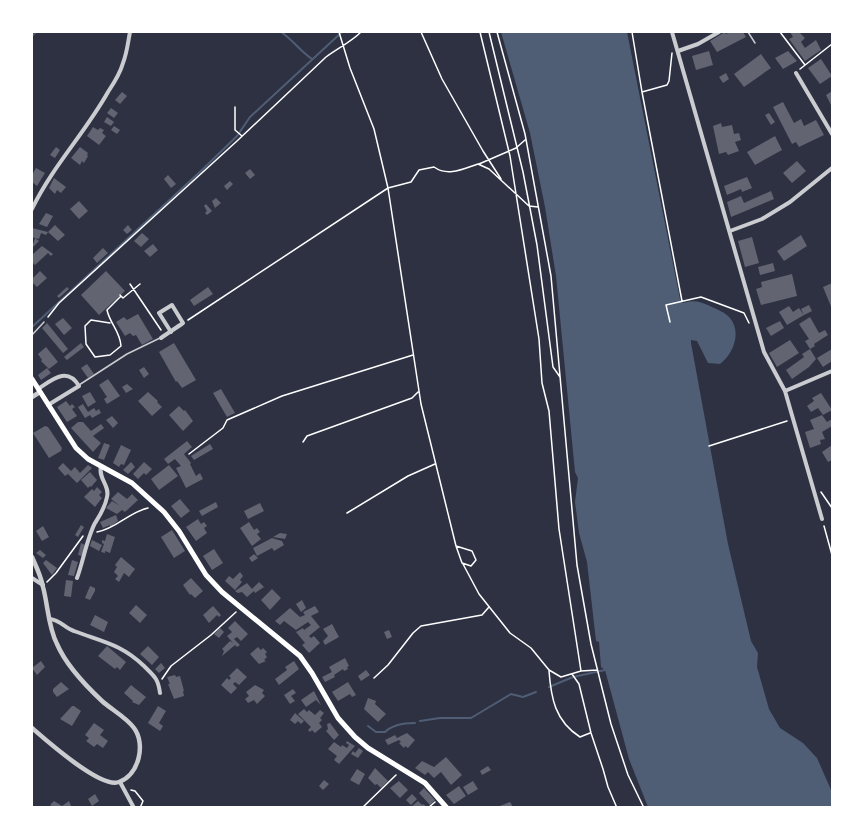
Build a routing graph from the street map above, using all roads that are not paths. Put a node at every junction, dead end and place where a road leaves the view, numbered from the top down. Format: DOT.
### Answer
graph roads {
  1 [pos="130,32"];
  2 [pos="672,32"];
  3 [pos="719,32"];
  4 [pos="748,32"];
  5 [pos="755,43"];
  6 [pos="678,51"];
  7 [pos="796,73"];
  8 [pos="832,134"];
  9 [pos="832,168"];
  10 [pos="32,209"];
  11 [pos="730,231"];
  12 [pos="44,322"];
  13 [pos="171,332"];
  14 [pos="32,334"];
  15 [pos="163,336"];
  16 [pos="832,371"];
  17 [pos="32,379"];
  18 [pos="79,386"];
  19 [pos="39,390"];
  20 [pos="785,391"];
  21 [pos="32,397"];
  22 [pos="47,405"];
  23 [pos="101,466"];
  24 [pos="822,519"];
  25 [pos="32,557"];
  26 [pos="32,578"];
  27 [pos="77,578"];
  28 [pos="43,586"];
  29 [pos="50,619"];
  30 [pos="160,693"];
  31 [pos="32,728"];
  32 [pos="120,782"];
  33 [pos="134,807"];
  34 [pos="447,807"];
  1 -- 10 [label="street"];
  2 -- 6 [label="street"];
  3 -- 6 [label="street"];
  4 -- 5 [label="lane"];
  6 -- 11 [label="street"];
  7 -- 8 [label="street"];
  9 -- 11 [label="street"];
  11 -- 20 [label="street"];
  12 -- 14 [label="lane"];
  13 -- 13 [label="street"];
  13 -- 15 [label="street"];
  15 -- 18 [label="lane"];
  16 -- 20 [label="street"];
  17 -- 19 [label="main road"];
  18 -- 19 [label="street"];
  18 -- 22 [label="street"];
  19 -- 21 [label="street"];
  19 -- 22 [label="main road"];
  20 -- 24 [label="street"];
  22 -- 23 [label="main road"];
  23 -- 27 [label="street"];
  23 -- 34 [label="main road"];
  25 -- 28 [label="street"];
  26 -- 28 [label="street"];
  28 -- 29 [label="street"];
  29 -- 30 [label="street"];
  29 -- 32 [label="street"];
  31 -- 32 [label="street"];
  32 -- 33 [label="street"];
}
